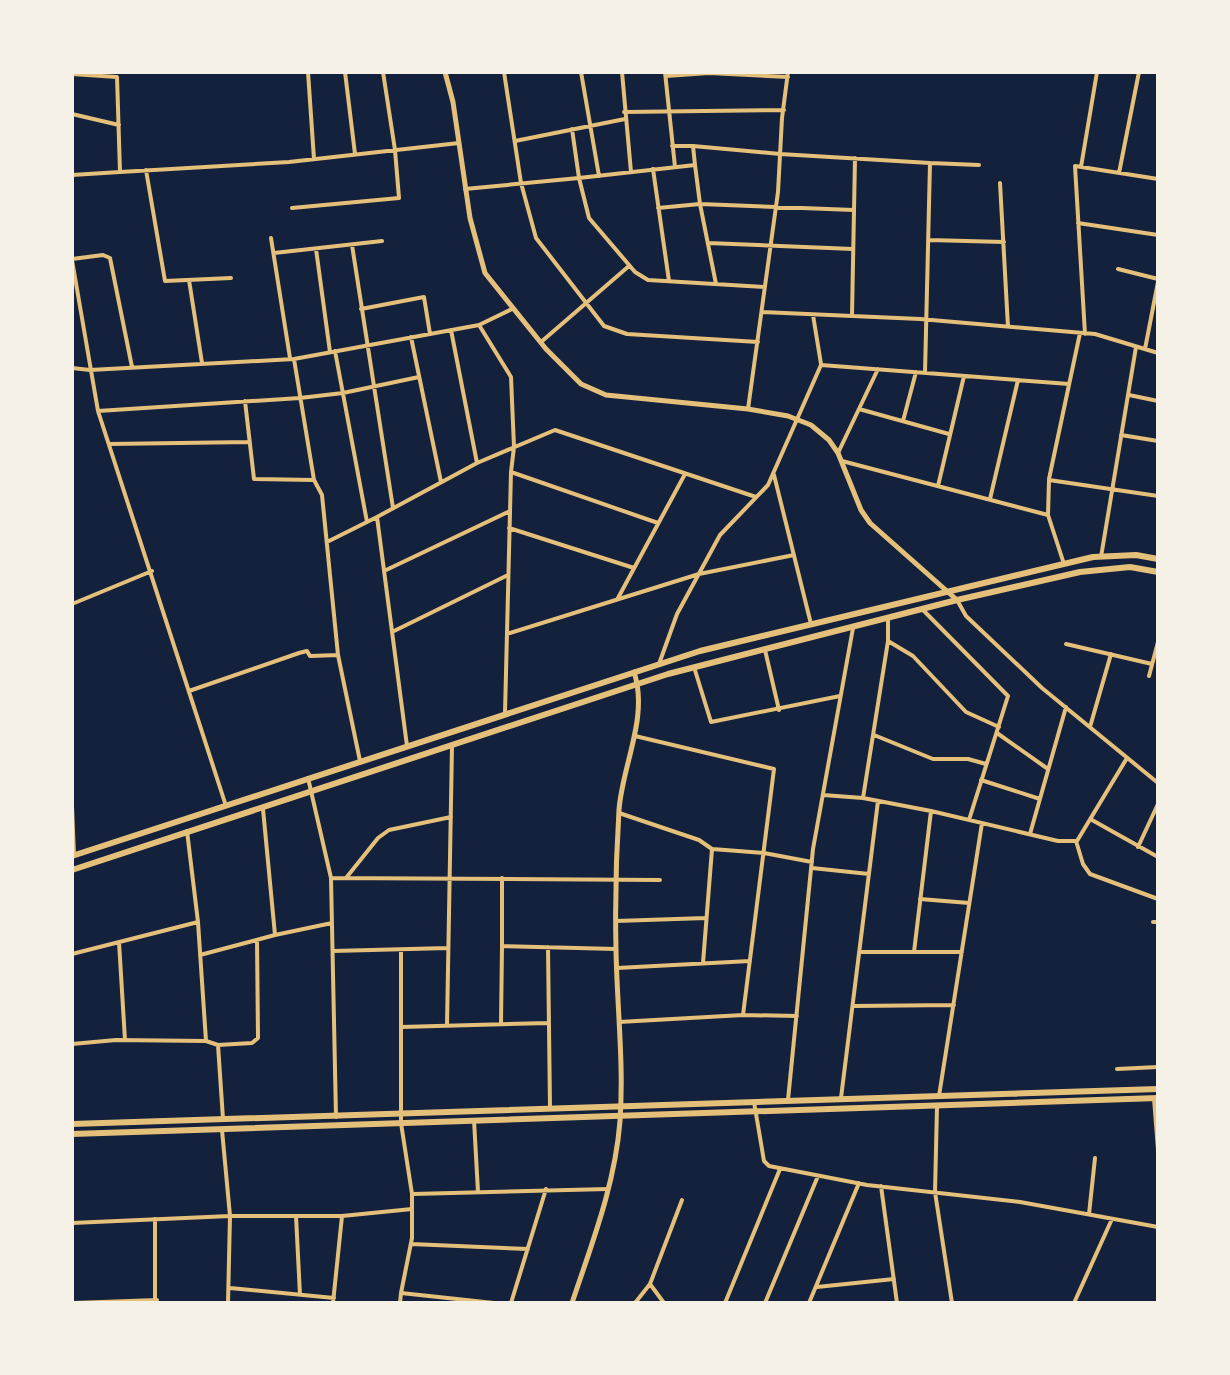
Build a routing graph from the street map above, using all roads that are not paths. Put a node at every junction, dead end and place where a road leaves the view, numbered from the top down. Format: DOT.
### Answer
graph roads {
  1 [pos="308,72"];
  2 [pos="345,72"];
  3 [pos="383,72"];
  4 [pos="445,72"];
  5 [pos="504,72"];
  6 [pos="581,72"];
  7 [pos="622,72"];
  8 [pos="1097,72"];
  9 [pos="1139,72"];
  10 [pos="72,74"];
  11 [pos="665,74"];
  12 [pos="788,75"];
  13 [pos="784,110"];
  14 [pos="669,111"];
  15 [pos="624,112"];
  16 [pos="72,114"];
  17 [pos="625,119"];
  18 [pos="119,125"];
  19 [pos="591,126"];
  20 [pos="572,129"];
  21 [pos="515,141"];
  22 [pos="459,143"];
  23 [pos="672,146"];
  24 [pos="693,146"];
  25 [pos="395,150"];
  26 [pos="355,154"];
  27 [pos="780,154"];
  28 [pos="855,158"];
  29 [pos="314,159"];
  30 [pos="930,163"];
  31 [pos="695,165"];
  32 [pos="979,165"];
  33 [pos="675,167"];
  34 [pos="1081,167"];
  35 [pos="653,169"];
  36 [pos="146,170"];
  37 [pos="120,172"];
  38 [pos="631,172"];
  39 [pos="1119,173"];
  40 [pos="72,175"];
  41 [pos="599,176"];
  42 [pos="579,178"];
  43 [pos="1158,179"];
  44 [pos="521,183"];
  45 [pos="1000,183"];
  46 [pos="465,189"];
  47 [pos="700,204"];
  48 [pos="776,207"];
  49 [pos="292,208"];
  50 [pos="658,208"];
  51 [pos="854,210"];
  52 [pos="1078,223"];
  53 [pos="1158,235"];
  54 [pos="271,238"];
  55 [pos="929,240"];
  56 [pos="382,241"];
  57 [pos="1004,242"];
  58 [pos="708,243"];
  59 [pos="771,244"];
  60 [pos="352,245"];
  61 [pos="316,249"];
  62 [pos="853,249"];
  63 [pos="274,253"];
  64 [pos="72,260"];
  65 [pos="629,266"];
  66 [pos="1118,269"];
  67 [pos="231,278"];
  68 [pos="189,280"];
  69 [pos="1158,280"];
  70 [pos="669,281"];
  71 [pos="716,284"];
  72 [pos="765,287"];
  73 [pos="586,303"];
  74 [pos="361,309"];
  75 [pos="512,309"];
  76 [pos="762,312"];
  77 [pos="813,315"];
  78 [pos="852,316"];
  79 [pos="927,320"];
  80 [pos="479,325"];
  81 [pos="1008,327"];
  82 [pos="451,330"];
  83 [pos="1082,333"];
  84 [pos="430,334"];
  85 [pos="411,337"];
  86 [pos="541,342"];
  87 [pos="758,342"];
  88 [pos="366,345"];
  89 [pos="1136,347"];
  90 [pos="1145,349"];
  91 [pos="333,352"];
  92 [pos="1158,353"];
  93 [pos="292,359"];
  94 [pos="202,363"];
  95 [pos="821,365"];
  96 [pos="132,367"];
  97 [pos="72,368"];
  98 [pos="878,369"];
  99 [pos="90,370"];
  100 [pos="916,372"];
  101 [pos="925,373"];
  102 [pos="964,376"];
  103 [pos="419,377"];
  104 [pos="1018,380"];
  105 [pos="1069,384"];
  106 [pos="373,387"];
  107 [pos="343,393"];
  108 [pos="1128,395"];
  109 [pos="300,398"];
  110 [pos="245,401"];
  111 [pos="1158,401"];
  112 [pos="748,409"];
  113 [pos="859,409"];
  114 [pos="98,411"];
  115 [pos="797,420"];
  116 [pos="903,421"];
  117 [pos="950,434"];
  118 [pos="1121,435"];
  119 [pos="1158,441"];
  120 [pos="250,442"];
  121 [pos="109,444"];
  122 [pos="514,447"];
  123 [pos="838,453"];
  124 [pos="842,461"];
  125 [pos="477,463"];
  126 [pos="511,472"];
  127 [pos="773,472"];
  128 [pos="685,474"];
  129 [pos="314,480"];
  130 [pos="1049,480"];
  131 [pos="441,482"];
  132 [pos="938,486"];
  133 [pos="1112,488"];
  134 [pos="1158,496"];
  135 [pos="756,497"];
  136 [pos="990,499"];
  137 [pos="393,508"];
  138 [pos="510,511"];
  139 [pos="1048,515"];
  140 [pos="377,517"];
  141 [pos="367,522"];
  142 [pos="658,523"];
  143 [pos="509,528"];
  144 [pos="327,542"];
  145 [pos="794,555"];
  146 [pos="1101,557"];
  147 [pos="1158,559"];
  148 [pos="1064,564"];
  149 [pos="634,568"];
  150 [pos="152,571"];
  151 [pos="384,571"];
  152 [pos="1158,572"];
  153 [pos="699,574"];
  154 [pos="508,575"];
  155 [pos="946,590"];
  156 [pos="617,599"];
  157 [pos="957,600"];
  158 [pos="72,604"];
  159 [pos="923,610"];
  160 [pos="888,619"];
  161 [pos="811,624"];
  162 [pos="853,628"];
  163 [pos="392,632"];
  164 [pos="507,634"];
  165 [pos="888,641"];
  166 [pos="1158,642"];
  167 [pos="1066,644"];
  168 [pos="764,649"];
  169 [pos="1111,654"];
  170 [pos="338,655"];
  171 [pos="659,664"];
  172 [pos="1152,664"];
  173 [pos="694,667"];
  174 [pos="634,672"];
  175 [pos="1149,676"];
  176 [pos="638,684"];
  177 [pos="189,691"];
  178 [pos="840,696"];
  179 [pos="1066,707"];
  180 [pos="779,710"];
  181 [pos="505,714"];
  182 [pos="1090,727"];
  183 [pos="998,730"];
  184 [pos="873,734"];
  185 [pos="634,736"];
  186 [pos="452,744"];
  187 [pos="407,746"];
  188 [pos="1127,758"];
  189 [pos="360,761"];
  190 [pos="986,764"];
  191 [pos="1048,769"];
  192 [pos="308,778"];
  193 [pos="981,780"];
  194 [pos="1158,783"];
  195 [pos="312,790"];
  196 [pos="823,795"];
  197 [pos="863,798"];
  198 [pos="1040,799"];
  199 [pos="878,801"];
  200 [pos="1158,804"];
  201 [pos="72,806"];
  202 [pos="226,806"];
  203 [pos="263,806"];
  204 [pos="931,811"];
  205 [pos="619,813"];
  206 [pos="451,817"];
  207 [pos="969,820"];
  208 [pos="1092,820"];
  209 [pos="982,823"];
  210 [pos="187,831"];
  211 [pos="1030,834"];
  212 [pos="1076,841"];
  213 [pos="1138,847"];
  214 [pos="712,849"];
  215 [pos="764,853"];
  216 [pos="73,856"];
  217 [pos="1158,857"];
  218 [pos="812,865"];
  219 [pos="72,870"];
  220 [pos="869,874"];
  221 [pos="331,878"];
  222 [pos="346,878"];
  223 [pos="450,878"];
  224 [pos="502,878"];
  225 [pos="660,880"];
  226 [pos="617,881"];
  227 [pos="920,899"];
  228 [pos="1158,899"];
  229 [pos="969,903"];
  230 [pos="706,918"];
  231 [pos="616,921"];
  232 [pos="198,922"];
  233 [pos="332,923"];
  234 [pos="275,935"];
  235 [pos="257,940"];
  236 [pos="119,942"];
  237 [pos="502,946"];
  238 [pos="548,947"];
  239 [pos="448,948"];
  240 [pos="616,949"];
  241 [pos="401,950"];
  242 [pos="333,951"];
  243 [pos="859,952"];
  244 [pos="914,952"];
  245 [pos="962,952"];
  246 [pos="72,954"];
  247 [pos="200,955"];
  248 [pos="750,961"];
  249 [pos="703,963"];
  250 [pos="617,968"];
  251 [pos="954,1005"];
  252 [pos="853,1006"];
  253 [pos="743,1015"];
  254 [pos="797,1016"];
  255 [pos="619,1022"];
  256 [pos="548,1023"];
  257 [pos="501,1025"];
  258 [pos="447,1026"];
  259 [pos="401,1027"];
  260 [pos="125,1040"];
  261 [pos="206,1041"];
  262 [pos="72,1044"];
  263 [pos="218,1045"];
  264 [pos="1158,1067"];
  265 [pos="1117,1069"];
  266 [pos="1158,1089"];
  267 [pos="841,1098"];
  268 [pos="1156,1098"];
  269 [pos="788,1100"];
  270 [pos="938,1100"];
  271 [pos="754,1102"];
  272 [pos="620,1107"];
  273 [pos="550,1108"];
  274 [pos="756,1111"];
  275 [pos="401,1112"];
  276 [pos="620,1116"];
  277 [pos="336,1117"];
  278 [pos="223,1120"];
  279 [pos="474,1120"];
  280 [pos="401,1123"];
  281 [pos="72,1124"];
  282 [pos="222,1129"];
  283 [pos="72,1134"];
  284 [pos="1158,1150"];
  285 [pos="1095,1158"];
  286 [pos="780,1169"];
  287 [pos="818,1176"];
  288 [pos="859,1183"];
  289 [pos="881,1186"];
  290 [pos="546,1189"];
  291 [pos="610,1189"];
  292 [pos="478,1192"];
  293 [pos="935,1192"];
  294 [pos="412,1194"];
  295 [pos="682,1200"];
  296 [pos="412,1209"];
  297 [pos="1089,1214"];
  298 [pos="230,1216"];
  299 [pos="296,1216"];
  300 [pos="342,1216"];
  301 [pos="155,1219"];
  302 [pos="1112,1219"];
  303 [pos="72,1223"];
  304 [pos="1158,1227"];
  305 [pos="411,1244"];
  306 [pos="528,1249"];
  307 [pos="894,1279"];
  308 [pos="650,1284"];
  309 [pos="816,1287"];
  310 [pos="230,1288"];
  311 [pos="401,1293"];
  312 [pos="300,1295"];
  313 [pos="334,1301"];
  314 [pos="156,1302"];
  315 [pos="73,1303"];
  316 [pos="228,1303"];
  317 [pos="400,1303"];
  318 [pos="492,1303"];
  319 [pos="511,1303"];
  320 [pos="572,1303"];
  321 [pos="635,1303"];
  322 [pos="664,1303"];
  323 [pos="725,1303"];
  324 [pos="765,1303"];
  325 [pos="809,1303"];
  326 [pos="897,1303"];
  327 [pos="952,1303"];
  328 [pos="1074,1303"];
  1 -- 29 [label="street"];
  2 -- 26 [label="street"];
  3 -- 25 [label="street"];
  4 -- 22 [label="street"];
  5 -- 21 [label="street"];
  6 -- 19 [label="street"];
  7 -- 15 [label="street"];
  8 -- 34 [label="street"];
  9 -- 39 [label="street"];
  10 -- 18 [label="street"];
  11 -- 12 [label="street"];
  11 -- 14 [label="street"];
  12 -- 13 [label="street"];
  13 -- 14 [label="street"];
  13 -- 27 [label="street"];
  14 -- 15 [label="street"];
  14 -- 23 [label="street"];
  15 -- 17 [label="street"];
  16 -- 18 [label="street"];
  17 -- 19 [label="street"];
  17 -- 38 [label="street"];
  18 -- 37 [label="street"];
  19 -- 20 [label="street"];
  19 -- 41 [label="street"];
  20 -- 21 [label="street"];
  20 -- 42 [label="street"];
  21 -- 44 [label="street"];
  22 -- 25 [label="street"];
  22 -- 46 [label="street"];
  23 -- 24 [label="street"];
  23 -- 33 [label="street"];
  24 -- 27 [label="street"];
  24 -- 31 [label="street"];
  25 -- 26 [label="street"];
  25 -- 49 [label="street"];
  26 -- 29 [label="street"];
  27 -- 28 [label="street"];
  27 -- 48 [label="street"];
  28 -- 30 [label="street"];
  28 -- 51 [label="street"];
  29 -- 36 [label="street"];
  30 -- 32 [label="street"];
  30 -- 55 [label="street"];
  31 -- 33 [label="street"];
  31 -- 47 [label="street"];
  33 -- 35 [label="street"];
  34 -- 39 [label="street"];
  34 -- 52 [label="street"];
  35 -- 38 [label="street"];
  35 -- 50 [label="street"];
  36 -- 37 [label="street"];
  36 -- 68 [label="street"];
  37 -- 40 [label="street"];
  38 -- 41 [label="street"];
  39 -- 43 [label="street"];
  41 -- 42 [label="street"];
  42 -- 44 [label="street"];
  42 -- 65 [label="street"];
  44 -- 46 [label="street"];
  44 -- 73 [label="street"];
  45 -- 57 [label="street"];
  46 -- 75 [label="street"];
  47 -- 48 [label="street"];
  47 -- 50 [label="street"];
  47 -- 58 [label="street"];
  48 -- 51 [label="street"];
  48 -- 59 [label="street"];
  50 -- 70 [label="street"];
  51 -- 62 [label="street"];
  52 -- 53 [label="street"];
  52 -- 83 [label="street"];
  54 -- 63 [label="street"];
  55 -- 57 [label="street"];
  55 -- 79 [label="street"];
  56 -- 60 [label="street"];
  57 -- 81 [label="street"];
  58 -- 59 [label="street"];
  58 -- 71 [label="street"];
  59 -- 62 [label="street"];
  59 -- 72 [label="street"];
  60 -- 61 [label="street"];
  60 -- 74 [label="street"];
  61 -- 63 [label="street"];
  61 -- 91 [label="street"];
  62 -- 78 [label="street"];
  63 -- 93 [label="street"];
  64 -- 96 [label="street"];
  64 -- 99 [label="street"];
  65 -- 70 [label="street"];
  65 -- 73 [label="street"];
  66 -- 69 [label="street"];
  67 -- 68 [label="street"];
  68 -- 94 [label="street"];
  69 -- 90 [label="street"];
  70 -- 71 [label="street"];
  71 -- 72 [label="street"];
  72 -- 76 [label="street"];
  73 -- 86 [label="street"];
  73 -- 87 [label="street"];
  74 -- 84 [label="street"];
  74 -- 88 [label="street"];
  75 -- 80 [label="street"];
  75 -- 86 [label="street"];
  76 -- 77 [label="street"];
  76 -- 87 [label="street"];
  77 -- 78 [label="street"];
  77 -- 95 [label="street"];
  78 -- 79 [label="street"];
  79 -- 81 [label="street"];
  79 -- 101 [label="street"];
  80 -- 82 [label="street"];
  80 -- 122 [label="street"];
  81 -- 83 [label="street"];
  82 -- 84 [label="street"];
  82 -- 125 [label="street"];
  83 -- 89 [label="street"];
  83 -- 105 [label="street"];
  84 -- 85 [label="street"];
  85 -- 88 [label="street"];
  85 -- 103 [label="street"];
  86 -- 112 [label="street"];
  87 -- 112 [label="street"];
  88 -- 91 [label="street"];
  88 -- 106 [label="street"];
  89 -- 90 [label="street"];
  89 -- 108 [label="street"];
  90 -- 92 [label="street"];
  91 -- 93 [label="street"];
  91 -- 107 [label="street"];
  93 -- 94 [label="street"];
  93 -- 109 [label="street"];
  94 -- 96 [label="street"];
  95 -- 98 [label="street"];
  95 -- 115 [label="street"];
  96 -- 99 [label="street"];
  97 -- 99 [label="street"];
  98 -- 100 [label="street"];
  98 -- 113 [label="street"];
  99 -- 114 [label="street"];
  100 -- 101 [label="street"];
  100 -- 116 [label="street"];
  101 -- 102 [label="street"];
  102 -- 104 [label="street"];
  102 -- 117 [label="street"];
  103 -- 106 [label="street"];
  103 -- 131 [label="street"];
  104 -- 105 [label="street"];
  104 -- 136 [label="street"];
  105 -- 130 [label="street"];
  106 -- 107 [label="street"];
  106 -- 137 [label="street"];
  107 -- 109 [label="street"];
  107 -- 141 [label="street"];
  108 -- 111 [label="street"];
  108 -- 118 [label="street"];
  109 -- 110 [label="street"];
  109 -- 129 [label="street"];
  110 -- 114 [label="street"];
  110 -- 120 [label="street"];
  112 -- 115 [label="street"];
  113 -- 116 [label="street"];
  113 -- 123 [label="street"];
  114 -- 121 [label="street"];
  115 -- 123 [label="street"];
  115 -- 127 [label="street"];
  116 -- 117 [label="street"];
  117 -- 132 [label="street"];
  118 -- 119 [label="street"];
  118 -- 133 [label="street"];
  120 -- 121 [label="street"];
  120 -- 129 [label="street"];
  121 -- 150 [label="street"];
  122 -- 125 [label="street"];
  122 -- 126 [label="street"];
  122 -- 128 [label="street"];
  123 -- 124 [label="street"];
  124 -- 132 [label="street"];
  124 -- 155 [label="street"];
  125 -- 131 [label="street"];
  126 -- 138 [label="street"];
  126 -- 142 [label="street"];
  127 -- 135 [label="street"];
  127 -- 145 [label="street"];
  128 -- 135 [label="street"];
  128 -- 142 [label="street"];
  129 -- 144 [label="street"];
  130 -- 133 [label="street"];
  130 -- 139 [label="street"];
  131 -- 137 [label="street"];
  132 -- 136 [label="street"];
  133 -- 134 [label="street"];
  133 -- 146 [label="street"];
  135 -- 153 [label="street"];
  136 -- 139 [label="street"];
  137 -- 140 [label="street"];
  138 -- 143 [label="street"];
  138 -- 151 [label="street"];
  139 -- 148 [label="street"];
  140 -- 141 [label="street"];
  140 -- 151 [label="street"];
  141 -- 144 [label="street"];
  142 -- 149 [label="street"];
  143 -- 149 [label="street"];
  143 -- 154 [label="street"];
  144 -- 170 [label="street"];
  145 -- 153 [label="street"];
  145 -- 161 [label="street"];
  146 -- 147 [label="main road"];
  146 -- 148 [label="main road"];
  148 -- 155 [label="main road"];
  149 -- 156 [label="street"];
  150 -- 158 [label="street"];
  150 -- 177 [label="street"];
  151 -- 163 [label="street"];
  152 -- 157 [label="main road"];
  153 -- 156 [label="street"];
  153 -- 171 [label="street"];
  154 -- 163 [label="street"];
  154 -- 164 [label="street"];
  155 -- 157 [label="street"];
  155 -- 161 [label="main road"];
  156 -- 164 [label="street"];
  157 -- 159 [label="main road"];
  157 -- 179 [label="street"];
  159 -- 160 [label="main road"];
  159 -- 183 [label="street"];
  160 -- 162 [label="main road"];
  160 -- 165 [label="street"];
  161 -- 171 [label="main road"];
  162 -- 168 [label="main road"];
  162 -- 178 [label="street"];
  163 -- 187 [label="street"];
  164 -- 181 [label="street"];
  165 -- 183 [label="street"];
  165 -- 184 [label="street"];
  166 -- 172 [label="street"];
  167 -- 169 [label="street"];
  168 -- 173 [label="main road"];
  168 -- 180 [label="street"];
  169 -- 172 [label="street"];
  169 -- 182 [label="street"];
  170 -- 177 [label="street"];
  170 -- 189 [label="street"];
  171 -- 174 [label="main road"];
  172 -- 175 [label="street"];
  173 -- 176 [label="main road"];
  173 -- 180 [label="street"];
  174 -- 176 [label="street"];
  174 -- 181 [label="main road"];
  176 -- 185 [label="street"];
  176 -- 186 [label="main road"];
  177 -- 202 [label="street"];
  178 -- 180 [label="street"];
  178 -- 196 [label="street"];
  179 -- 182 [label="street"];
  179 -- 191 [label="street"];
  181 -- 187 [label="main road"];
  182 -- 188 [label="street"];
  183 -- 190 [label="street"];
  183 -- 191 [label="street"];
  184 -- 190 [label="street"];
  184 -- 197 [label="street"];
  185 -- 205 [label="street"];
  185 -- 215 [label="street"];
  186 -- 195 [label="main road"];
  186 -- 206 [label="street"];
  187 -- 189 [label="main road"];
  188 -- 194 [label="street"];
  188 -- 208 [label="street"];
  189 -- 192 [label="main road"];
  190 -- 193 [label="street"];
  191 -- 198 [label="street"];
  192 -- 195 [label="street"];
  192 -- 202 [label="main road"];
  193 -- 198 [label="street"];
  193 -- 207 [label="street"];
  195 -- 203 [label="main road"];
  195 -- 221 [label="street"];
  196 -- 197 [label="street"];
  196 -- 218 [label="street"];
  197 -- 199 [label="street"];
  198 -- 211 [label="street"];
  199 -- 204 [label="street"];
  199 -- 220 [label="street"];
  200 -- 213 [label="street"];
  201 -- 216 [label="street"];
  202 -- 216 [label="main road"];
  203 -- 210 [label="main road"];
  203 -- 234 [label="street"];
  204 -- 207 [label="street"];
  204 -- 227 [label="street"];
  205 -- 214 [label="street"];
  205 -- 226 [label="street"];
  206 -- 222 [label="street"];
  206 -- 223 [label="street"];
  207 -- 209 [label="street"];
  208 -- 212 [label="street"];
  208 -- 213 [label="street"];
  209 -- 211 [label="street"];
  209 -- 229 [label="street"];
  210 -- 219 [label="main road"];
  210 -- 232 [label="street"];
  211 -- 212 [label="street"];
  212 -- 228 [label="street"];
  213 -- 217 [label="street"];
  214 -- 215 [label="street"];
  214 -- 230 [label="street"];
  215 -- 218 [label="street"];
  215 -- 248 [label="street"];
  218 -- 220 [label="street"];
  218 -- 254 [label="street"];
  220 -- 243 [label="street"];
  221 -- 222 [label="street"];
  221 -- 233 [label="street"];
  222 -- 223 [label="street"];
  223 -- 224 [label="street"];
  223 -- 239 [label="street"];
  224 -- 226 [label="street"];
  224 -- 237 [label="street"];
  225 -- 226 [label="street"];
  226 -- 231 [label="street"];
  227 -- 229 [label="street"];
  227 -- 244 [label="street"];
  229 -- 245 [label="street"];
  230 -- 231 [label="street"];
  230 -- 249 [label="street"];
  231 -- 240 [label="street"];
  232 -- 236 [label="street"];
  232 -- 247 [label="street"];
  233 -- 234 [label="street"];
  233 -- 242 [label="street"];
  234 -- 235 [label="street"];
  235 -- 247 [label="street"];
  235 -- 263 [label="street"];
  236 -- 246 [label="street"];
  236 -- 260 [label="street"];
  237 -- 238 [label="street"];
  237 -- 257 [label="street"];
  238 -- 240 [label="street"];
  238 -- 256 [label="street"];
  239 -- 241 [label="street"];
  239 -- 258 [label="street"];
  240 -- 250 [label="street"];
  241 -- 242 [label="street"];
  241 -- 259 [label="street"];
  242 -- 277 [label="street"];
  243 -- 244 [label="street"];
  243 -- 252 [label="street"];
  244 -- 245 [label="street"];
  245 -- 251 [label="street"];
  247 -- 261 [label="street"];
  248 -- 249 [label="street"];
  248 -- 253 [label="street"];
  249 -- 250 [label="street"];
  250 -- 255 [label="street"];
  251 -- 252 [label="street"];
  251 -- 270 [label="street"];
  252 -- 267 [label="street"];
  253 -- 254 [label="street"];
  253 -- 255 [label="street"];
  254 -- 269 [label="street"];
  255 -- 272 [label="street"];
  256 -- 257 [label="street"];
  256 -- 273 [label="street"];
  257 -- 258 [label="street"];
  258 -- 259 [label="street"];
  259 -- 275 [label="street"];
  260 -- 261 [label="street"];
  260 -- 262 [label="street"];
  261 -- 263 [label="street"];
  263 -- 278 [label="street"];
  264 -- 265 [label="street"];
  266 -- 270 [label="main road"];
  267 -- 269 [label="main road"];
  267 -- 270 [label="main road"];
  268 -- 270 [label="main road"];
  268 -- 284 [label="street"];
  269 -- 271 [label="main road"];
  270 -- 274 [label="main road"];
  270 -- 293 [label="street"];
  271 -- 272 [label="main road"];
  271 -- 274 [label="street"];
  272 -- 273 [label="main road"];
  272 -- 276 [label="street"];
  273 -- 275 [label="main road"];
  274 -- 276 [label="main road"];
  274 -- 286 [label="street"];
  275 -- 277 [label="main road"];
  275 -- 280 [label="street"];
  276 -- 279 [label="main road"];
  276 -- 291 [label="street"];
  277 -- 278 [label="main road"];
  278 -- 281 [label="main road"];
  279 -- 280 [label="main road"];
  279 -- 292 [label="street"];
  280 -- 282 [label="main road"];
  280 -- 294 [label="street"];
  282 -- 283 [label="main road"];
  282 -- 298 [label="street"];
  285 -- 297 [label="street"];
  286 -- 287 [label="street"];
  286 -- 323 [label="street"];
  287 -- 288 [label="street"];
  287 -- 324 [label="street"];
  288 -- 289 [label="street"];
  288 -- 309 [label="street"];
  289 -- 293 [label="street"];
  289 -- 307 [label="street"];
  290 -- 291 [label="street"];
  290 -- 292 [label="street"];
  290 -- 306 [label="street"];
  291 -- 320 [label="street"];
  292 -- 294 [label="street"];
  293 -- 297 [label="street"];
  293 -- 327 [label="street"];
  294 -- 296 [label="street"];
  295 -- 308 [label="street"];
  296 -- 300 [label="street"];
  296 -- 305 [label="street"];
  297 -- 302 [label="street"];
  298 -- 299 [label="street"];
  298 -- 301 [label="street"];
  298 -- 310 [label="street"];
  299 -- 300 [label="street"];
  299 -- 312 [label="street"];
  300 -- 313 [label="street"];
  301 -- 303 [label="street"];
  301 -- 314 [label="street"];
  302 -- 304 [label="street"];
  302 -- 328 [label="street"];
  305 -- 306 [label="street"];
  305 -- 311 [label="street"];
  306 -- 319 [label="street"];
  307 -- 309 [label="street"];
  307 -- 326 [label="street"];
  308 -- 321 [label="street"];
  308 -- 322 [label="street"];
  309 -- 325 [label="street"];
  310 -- 312 [label="street"];
  310 -- 316 [label="street"];
  311 -- 317 [label="street"];
  311 -- 318 [label="street"];
  312 -- 313 [label="street"];
  314 -- 315 [label="street"];
}
